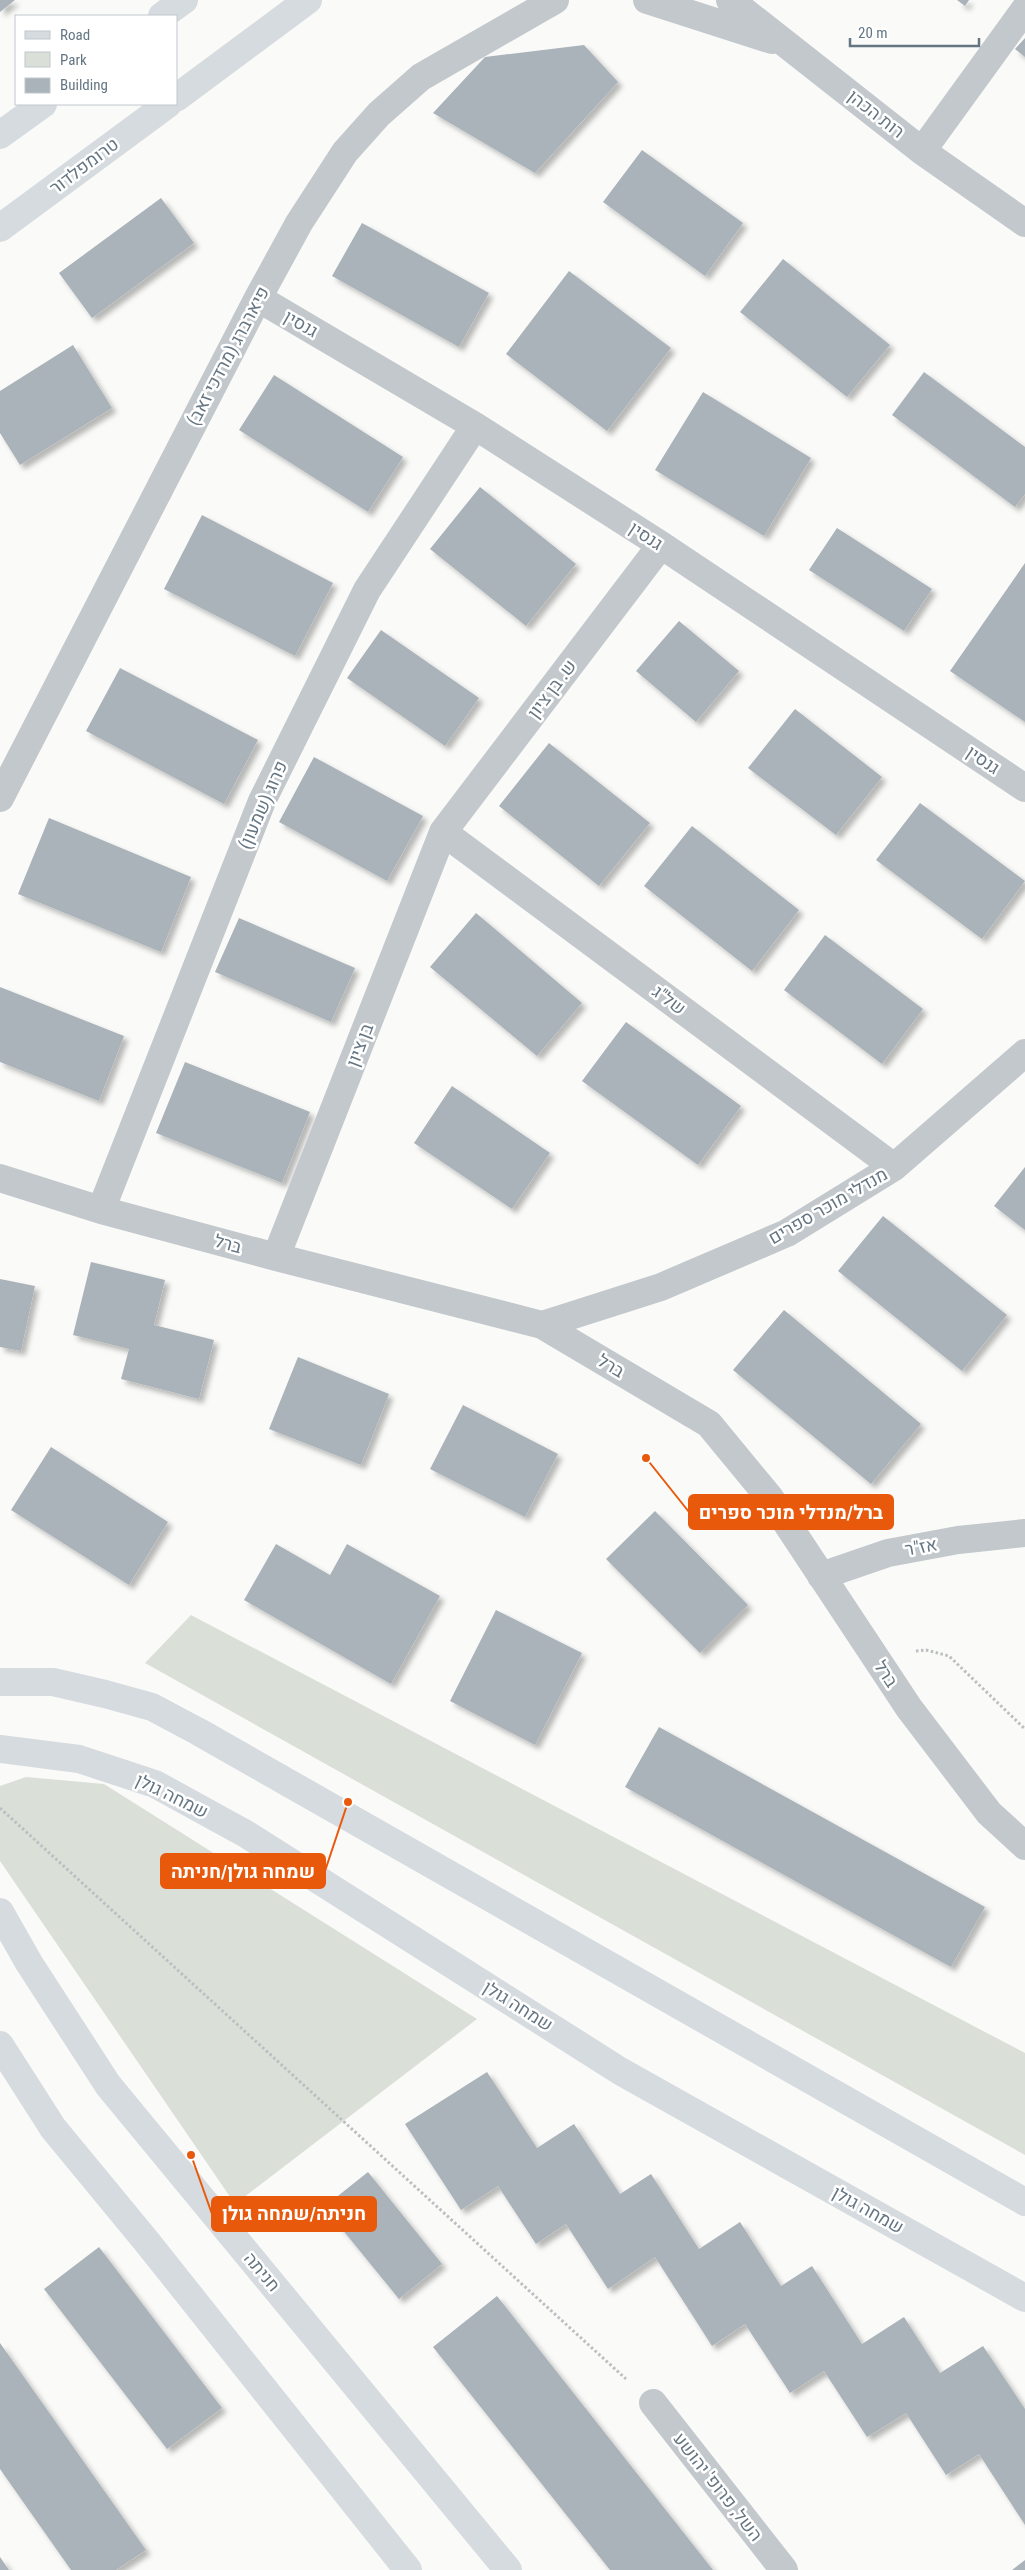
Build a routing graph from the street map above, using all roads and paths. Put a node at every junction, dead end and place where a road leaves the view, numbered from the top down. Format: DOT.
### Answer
graph roads {
  1 [pos="184,0"];
  2 [pos="308,0"];
  3 [pos="555,0"];
  4 [pos="648,0"];
  5 [pos="730,0"];
  6 [pos="1025,9"];
  7 [pos="163,15"];
  8 [pos="787,44"];
  9 [pos="178,97"];
  10 [pos="41,105"];
  11 [pos="167,105"];
  12 [pos="0,135"];
  13 [pos="922,151"];
  14 [pos="1025,223"];
  15 [pos="0,228"];
  16 [pos="258,298"];
  17 [pos="475,426"];
  18 [pos="661,545"];
  19 [pos="1025,788"];
  20 [pos="0,798"];
  21 [pos="443,832"];
  22 [pos="1025,1053"];
  23 [pos="894,1167"];
  24 [pos="0,1178"];
  25 [pos="101,1210"];
  26 [pos="276,1258"];
  27 [pos="542,1324"];
  28 [pos="1025,1533"];
  29 [pos="821,1576"];
  30 [pos="912,1652"];
  31 [pos="0,1682"];
  32 [pos="1025,1729"];
  33 [pos="13,1750"];
  34 [pos="0,1757"];
  35 [pos="0,1808"];
  36 [pos="1025,1846"];
  37 [pos="0,1912"];
  38 [pos="0,2045"];
  39 [pos="1025,2202"];
  40 [pos="1025,2298"];
  41 [pos="653,2404"];
  42 [pos="408,2570"];
  43 [pos="508,2570"];
  44 [pos="784,2570"];
  1 -- 7 [label="street"];
  2 -- 9 [label="street"];
  3 -- 16 [label="street, פיארברג (מרדכי זאב)"];
  4 -- 8 [label="street"];
  5 -- 8 [label="street, רות הכהן"];
  6 -- 13 [label="street"];
  8 -- 13 [label="street, רות הכהן"];
  10 -- 12 [label="street"];
  11 -- 15 [label="street, טרומפלדור"];
  13 -- 14 [label="street, רות הכהן"];
  16 -- 17 [label="street, גנסין"];
  16 -- 20 [label="street, פיארברג (מרדכי זאב)"];
  17 -- 18 [label="street, גנסין"];
  17 -- 25 [label="street, פרוג (שמעון)"];
  18 -- 19 [label="street, גנסין"];
  18 -- 21 [label="street, ש. בן ציון"];
  21 -- 23 [label="street, של\"ג"];
  21 -- 26 [label="street, בן ציון"];
  22 -- 23 [label="street, מנדלי מוכר ספרים"];
  23 -- 27 [label="street, מנדלי מוכר ספרים"];
  24 -- 25 [label="street, ברל"];
  25 -- 26 [label="street, ברל"];
  26 -- 27 [label="street, ברל"];
  27 -- 29 [label="street, ברל"];
  28 -- 29 [label="street, אז\"ר"];
  29 -- 36 [label="street, ברל"];
  30 -- 32 [label="path"];
  31 -- 39 [label="street"];
  33 -- 34 [label="street"];
  33 -- 40 [label="street, שמחה גולן"];
  35 -- 41 [label="path"];
  37 -- 43 [label="street, חניתה"];
  38 -- 42 [label="street"];
  41 -- 44 [label="street, השל, פרופ' יהושע"];
}
